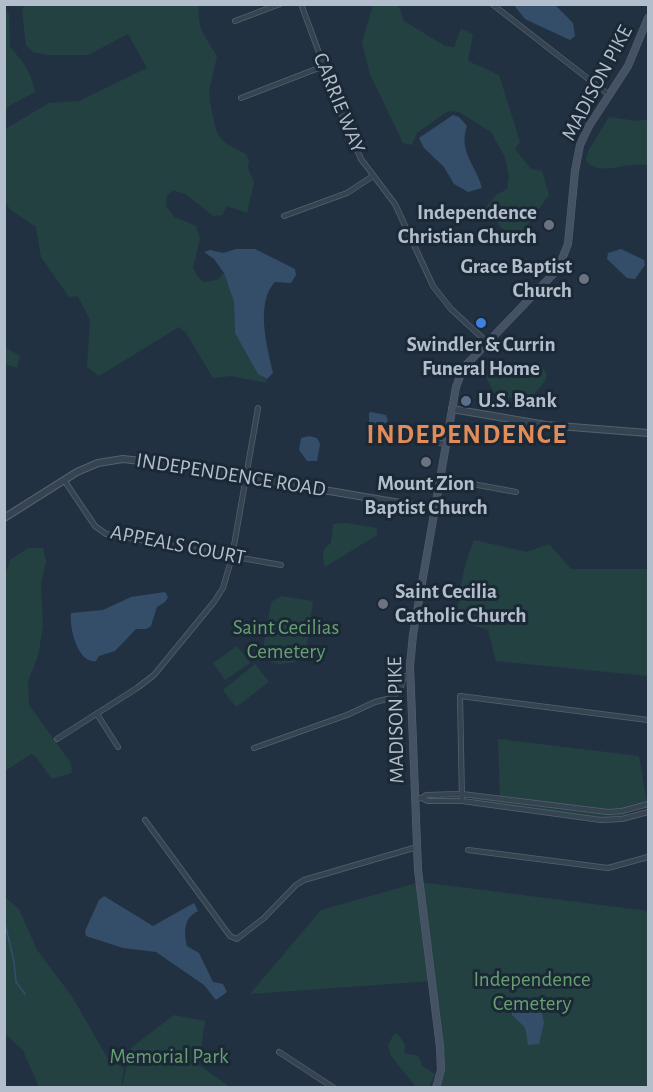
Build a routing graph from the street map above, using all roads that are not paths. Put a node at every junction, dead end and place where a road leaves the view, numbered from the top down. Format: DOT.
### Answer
graph roads {
  1 [pos="280,4"];
  2 [pos="301,4"];
  3 [pos="492,4"];
  4 [pos="648,18"];
  5 [pos="235,21"];
  6 [pos="324,66"];
  7 [pos="609,95"];
  8 [pos="241,98"];
  9 [pos="373,176"];
  10 [pos="284,216"];
  11 [pos="488,343"];
  12 [pos="258,408"];
  13 [pos="452,409"];
  14 [pos="648,433"];
  15 [pos="417,439"];
  16 [pos="446,444"];
  17 [pos="245,476"];
  18 [pos="440,478"];
  19 [pos="64,480"];
  20 [pos="516,492"];
  21 [pos="435,509"];
  22 [pos="4,518"];
  23 [pos="232,557"];
  24 [pos="281,565"];
  25 [pos="410,676"];
  26 [pos="97,714"];
  27 [pos="648,720"];
  28 [pos="57,739"];
  29 [pos="118,747"];
  30 [pos="254,748"];
  31 [pos="462,794"];
  32 [pos="418,799"];
  33 [pos="462,801"];
  34 [pos="648,804"];
  35 [pos="648,812"];
  36 [pos="145,820"];
  37 [pos="417,847"];
  38 [pos="468,850"];
  39 [pos="648,857"];
  40 [pos="279,1052"];
  41 [pos="334,1088"];
  42 [pos="436,1088"];
  1 -- 5 [label="street"];
  2 -- 6 [label="street, CARRIE WAY"];
  3 -- 7 [label="street"];
  4 -- 7 [label="main road, MADISON PIKE"];
  6 -- 8 [label="street"];
  6 -- 9 [label="street, CARRIE WAY"];
  7 -- 11 [label="main road, MADISON PIKE"];
  9 -- 10 [label="street"];
  9 -- 11 [label="street, CARRIE WAY"];
  11 -- 13 [label="main road, MADISON PIKE"];
  12 -- 17 [label="street"];
  13 -- 14 [label="street"];
  13 -- 16 [label="main road, MADISON PIKE"];
  15 -- 16 [label="street"];
  16 -- 18 [label="main road, MADISON PIKE"];
  17 -- 19 [label="street, INDEPENDENCE ROAD"];
  17 -- 21 [label="street, INDEPENDENCE ROAD"];
  17 -- 23 [label="street"];
  18 -- 20 [label="street"];
  18 -- 21 [label="main road, MADISON PIKE"];
  19 -- 22 [label="street, INDEPENDENCE ROAD"];
  19 -- 23 [label="street, APPEALS COURT"];
  21 -- 25 [label="main road, MADISON PIKE"];
  23 -- 24 [label="street, APPEALS COURT"];
  23 -- 26 [label="street"];
  25 -- 30 [label="street"];
  25 -- 32 [label="main road, MADISON PIKE"];
  26 -- 28 [label="street"];
  26 -- 29 [label="street"];
  27 -- 31 [label="street"];
  31 -- 32 [label="street"];
  31 -- 33 [label="street"];
  31 -- 34 [label="street"];
  32 -- 33 [label="street"];
  32 -- 37 [label="main road, MADISON PIKE"];
  33 -- 35 [label="street"];
  36 -- 37 [label="street"];
  37 -- 42 [label="main road, MADISON PIKE"];
  38 -- 39 [label="street"];
  40 -- 41 [label="street"];
}
